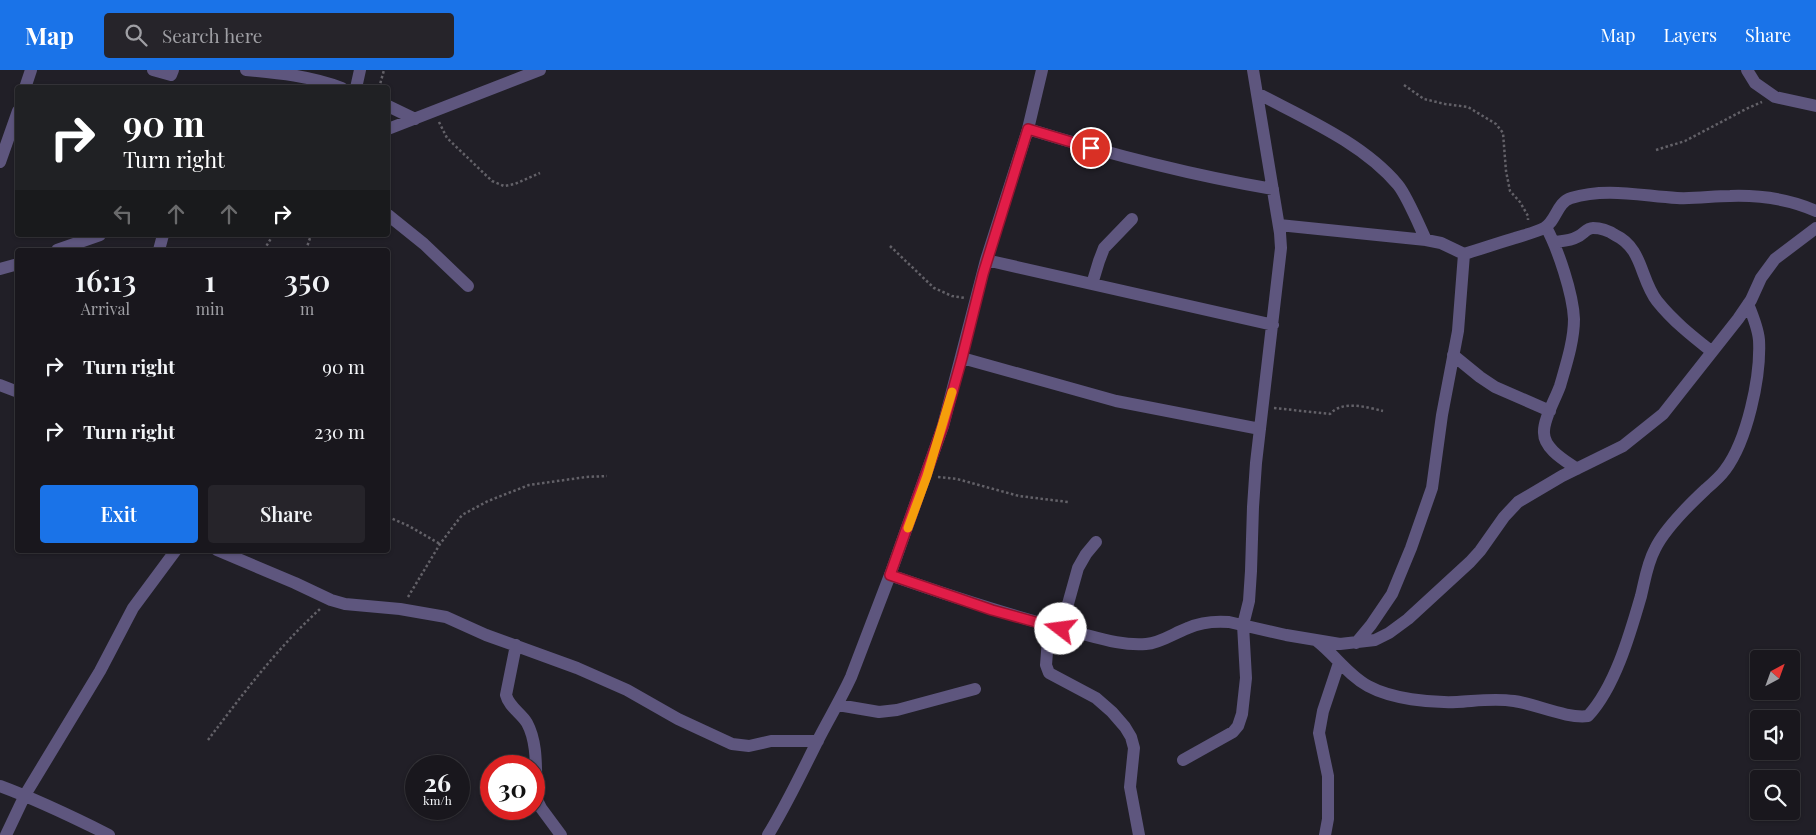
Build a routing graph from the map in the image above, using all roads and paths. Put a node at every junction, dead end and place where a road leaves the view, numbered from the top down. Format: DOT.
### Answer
graph roads {
  1 [pos="31,70"];
  2 [pos="153,70"];
  3 [pos="173,70"];
  4 [pos="246,70"];
  5 [pos="360,70"];
  6 [pos="384,70"];
  7 [pos="540,70"];
  8 [pos="1042,70"];
  9 [pos="1253,70"];
  10 [pos="1746,70"];
  11 [pos="26,85"];
  12 [pos="332,85"];
  13 [pos="357,85"];
  14 [pos="380,85"];
  15 [pos="1404,85"];
  16 [pos="1257,93"];
  17 [pos="1775,97"];
  18 [pos="1816,106"];
  19 [pos="390,107"];
  20 [pos="433,112"];
  21 [pos="415,119"];
  22 [pos="15,120"];
  23 [pos="390,128"];
  24 [pos="1028,129"];
  25 [pos="1656,150"];
  26 [pos="0,162"];
  27 [pos="540,173"];
  28 [pos="1273,189"];
  29 [pos="1816,211"];
  30 [pos="390,217"];
  31 [pos="1132,220"];
  32 [pos="1279,225"];
  33 [pos="1546,227"];
  34 [pos="1816,228"];
  35 [pos="1528,234"];
  36 [pos="94,237"];
  37 [pos="272,237"];
  38 [pos="1426,240"];
  39 [pos="1554,242"];
  40 [pos="890,246"];
  41 [pos="63,248"];
  42 [pos="265,248"];
  43 [pos="1464,254"];
  44 [pos="986,260"];
  45 [pos="15,265"];
  46 [pos="0,269"];
  47 [pos="1092,284"];
  48 [pos="468,286"];
  49 [pos="975,300"];
  50 [pos="1748,304"];
  51 [pos="1273,325"];
  52 [pos="1711,351"];
  53 [pos="1453,355"];
  54 [pos="962,358"];
  55 [pos="0,385"];
  56 [pos="15,391"];
  57 [pos="1263,406"];
  58 [pos="1383,411"];
  59 [pos="1550,411"];
  60 [pos="1260,430"];
  61 [pos="1577,469"];
  62 [pos="607,476"];
  63 [pos="927,476"];
  64 [pos="1068,502"];
  65 [pos="390,518"];
  66 [pos="1096,542"];
  67 [pos="440,544"];
  68 [pos="174,553"];
  69 [pos="224,553"];
  70 [pos="890,575"];
  71 [pos="331,600"];
  72 [pos="400,608"];
  73 [pos="1244,625"];
  74 [pos="1055,627"];
  75 [pos="1317,641"];
  76 [pos="1356,643"];
  77 [pos="516,645"];
  78 [pos="1339,663"];
  79 [pos="975,689"];
  80 [pos="838,705"];
  81 [pos="208,740"];
  82 [pos="818,741"];
  83 [pos="1184,760"];
  84 [pos="0,786"];
  85 [pos="26,795"];
  86 [pos="6,835"];
  87 [pos="109,835"];
  88 [pos="562,835"];
  89 [pos="768,835"];
  90 [pos="1139,835"];
  91 [pos="1325,835"];
  1 -- 11 [label="street"];
  2 -- 3 [label="street"];
  4 -- 12 [label="street"];
  5 -- 13 [label="street"];
  6 -- 14 [label="path"];
  7 -- 20 [label="street"];
  8 -- 24 [label="street"];
  9 -- 16 [label="street"];
  10 -- 17 [label="street"];
  15 -- 35 [label="path"];
  16 -- 28 [label="street"];
  16 -- 38 [label="street"];
  17 -- 18 [label="street"];
  17 -- 25 [label="path"];
  19 -- 21 [label="street"];
  20 -- 21 [label="street"];
  20 -- 27 [label="path"];
  21 -- 23 [label="street"];
  22 -- 26 [label="street"];
  24 -- 28 [label="street"];
  24 -- 44 [label="street"];
  28 -- 32 [label="street"];
  29 -- 33 [label="street"];
  30 -- 48 [label="street"];
  31 -- 47 [label="street"];
  32 -- 38 [label="street"];
  32 -- 51 [label="street"];
  33 -- 35 [label="street"];
  33 -- 39 [label="street"];
  34 -- 50 [label="street"];
  35 -- 43 [label="street"];
  36 -- 41 [label="street"];
  37 -- 42 [label="path"];
  38 -- 43 [label="street"];
  39 -- 52 [label="street"];
  39 -- 59 [label="street"];
  40 -- 49 [label="path"];
  43 -- 53 [label="street"];
  44 -- 47 [label="street"];
  44 -- 49 [label="street"];
  45 -- 46 [label="street"];
  47 -- 51 [label="street"];
  49 -- 54 [label="street"];
  50 -- 52 [label="street"];
  50 -- 78 [label="street"];
  51 -- 57 [label="street"];
  52 -- 61 [label="street"];
  53 -- 59 [label="street"];
  53 -- 76 [label="street"];
  54 -- 60 [label="street"];
  54 -- 63 [label="street"];
  55 -- 56 [label="street"];
  57 -- 58 [label="path"];
  57 -- 60 [label="street"];
  59 -- 61 [label="street"];
  60 -- 73 [label="street"];
  61 -- 76 [label="street"];
  62 -- 67 [label="path"];
  63 -- 64 [label="path"];
  63 -- 70 [label="street"];
  65 -- 67 [label="path"];
  66 -- 74 [label="street"];
  67 -- 72 [label="path"];
  68 -- 85 [label="street"];
  69 -- 71 [label="street"];
  70 -- 74 [label="street"];
  70 -- 80 [label="street"];
  71 -- 72 [label="street"];
  71 -- 81 [label="path"];
  72 -- 77 [label="street"];
  73 -- 74 [label="street"];
  73 -- 75 [label="street"];
  73 -- 83 [label="street"];
  74 -- 90 [label="street"];
  75 -- 76 [label="street"];
  75 -- 78 [label="street"];
  77 -- 82 [label="street"];
  77 -- 88 [label="street"];
  78 -- 91 [label="street"];
  79 -- 80 [label="street"];
  80 -- 82 [label="street"];
  82 -- 89 [label="street"];
  84 -- 85 [label="street"];
  85 -- 86 [label="street"];
  85 -- 87 [label="street"];
}
